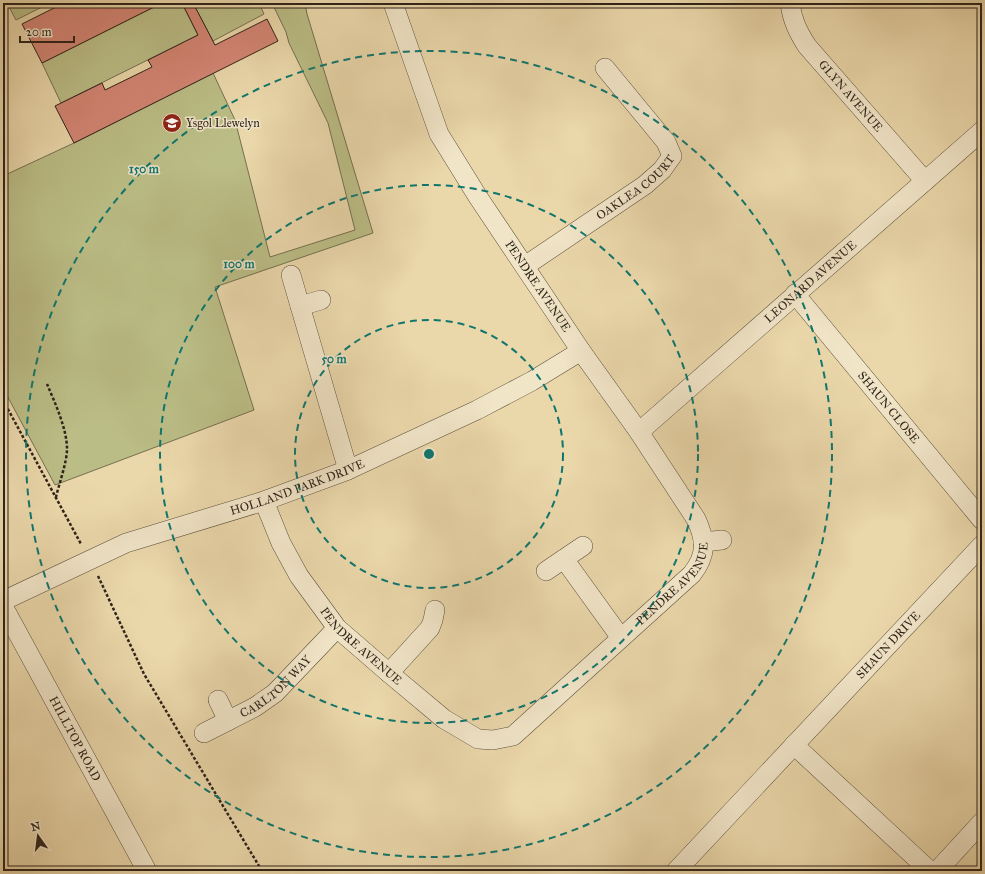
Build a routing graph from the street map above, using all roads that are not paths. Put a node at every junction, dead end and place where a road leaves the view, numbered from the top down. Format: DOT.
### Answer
graph roads {
  1 [pos="393,3"];
  2 [pos="790,3"];
  3 [pos="605,68"];
  4 [pos="982,131"];
  5 [pos="925,181"];
  6 [pos="525,266"];
  7 [pos="291,275"];
  8 [pos="795,294"];
  9 [pos="321,300"];
  10 [pos="300,306"];
  11 [pos="581,351"];
  12 [pos="639,432"];
  13 [pos="348,470"];
  14 [pos="264,501"];
  15 [pos="982,520"];
  16 [pos="722,540"];
  17 [pos="703,542"];
  18 [pos="982,545"];
  19 [pos="583,546"];
  20 [pos="564,559"];
  21 [pos="546,570"];
  22 [pos="3,601"];
  23 [pos="3,606"];
  24 [pos="435,610"];
  25 [pos="337,628"];
  26 [pos="621,638"];
  27 [pos="389,674"];
  28 [pos="218,700"];
  29 [pos="228,721"];
  30 [pos="204,733"];
  31 [pos="794,745"];
  32 [pos="982,822"];
  33 [pos="147,871"];
  34 [pos="676,871"];
  35 [pos="930,871"];
  36 [pos="936,871"];
  1 -- 6 [label="street, PENDRE AVENUE"];
  2 -- 5 [label="street, GLYN AVENUE"];
  3 -- 6 [label="street, OAKLEA COURT"];
  4 -- 5 [label="street, LEONARD AVENUE"];
  5 -- 8 [label="street, LEONARD AVENUE"];
  6 -- 11 [label="street, PENDRE AVENUE"];
  7 -- 10 [label="street"];
  8 -- 12 [label="street, LEONARD AVENUE"];
  8 -- 15 [label="street, SHAUN CLOSE"];
  9 -- 10 [label="street"];
  10 -- 13 [label="street"];
  11 -- 12 [label="street, PENDRE AVENUE"];
  11 -- 13 [label="street, HOLLAND PARK DRIVE"];
  12 -- 17 [label="street, PENDRE AVENUE"];
  13 -- 14 [label="street, HOLLAND PARK DRIVE"];
  14 -- 22 [label="street, HOLLAND PARK DRIVE"];
  14 -- 25 [label="street, PENDRE AVENUE"];
  16 -- 17 [label="street"];
  17 -- 26 [label="street, PENDRE AVENUE"];
  18 -- 31 [label="street, SHAUN DRIVE"];
  19 -- 20 [label="street"];
  20 -- 21 [label="street"];
  20 -- 26 [label="street"];
  23 -- 33 [label="street, HILLTOP ROAD"];
  24 -- 27 [label="street"];
  25 -- 27 [label="street, PENDRE AVENUE"];
  25 -- 29 [label="street, CARLTON WAY"];
  26 -- 27 [label="street, PENDRE AVENUE"];
  28 -- 29 [label="street"];
  29 -- 30 [label="street, CARLTON WAY"];
  31 -- 34 [label="street, SHAUN DRIVE"];
  31 -- 35 [label="street"];
  32 -- 36 [label="street"];
}
